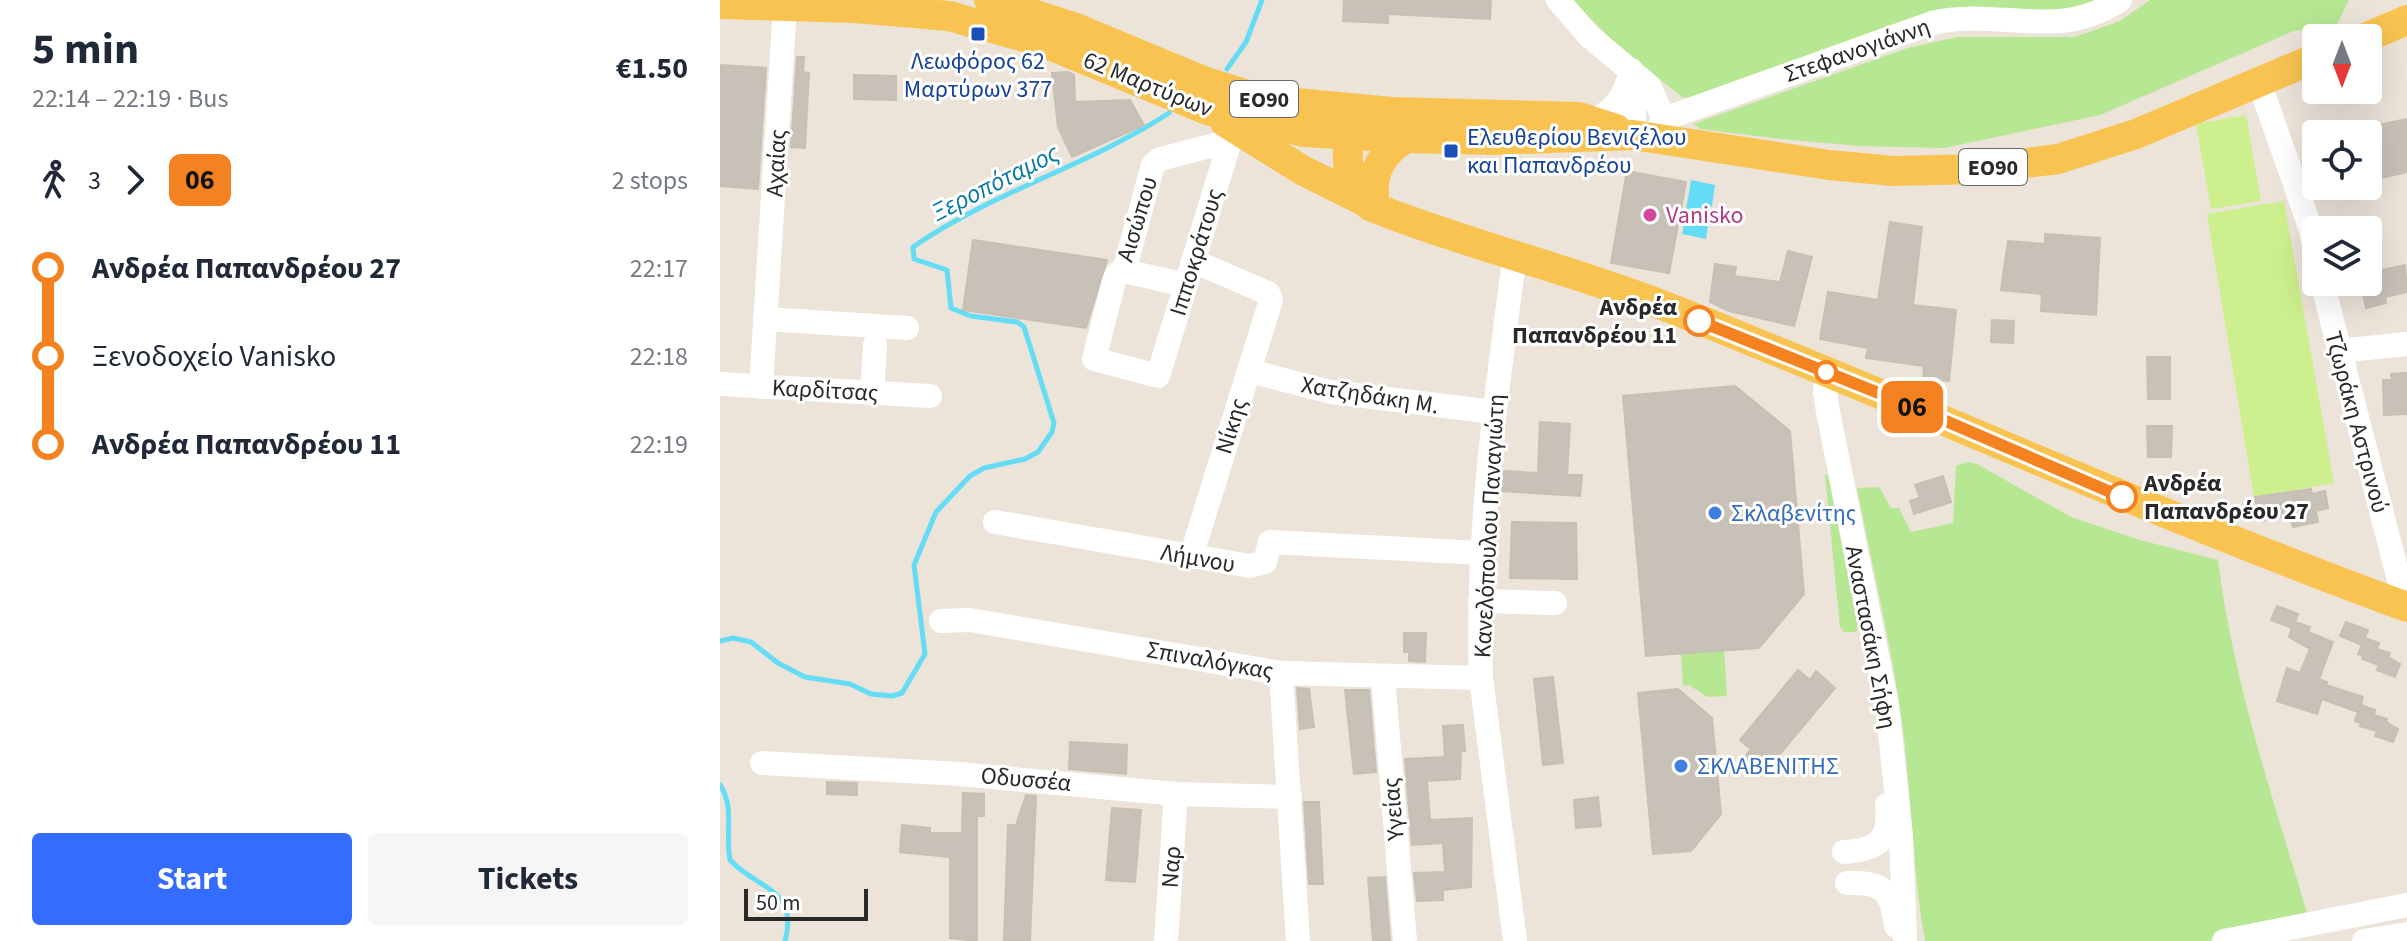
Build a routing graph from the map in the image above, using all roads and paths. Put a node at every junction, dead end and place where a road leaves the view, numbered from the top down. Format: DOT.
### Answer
graph roads {
  1 [pos="989,0"];
  2 [pos="1558,0"];
  3 [pos="2120,0"];
  4 [pos="720,4"];
  5 [pos="785,6"];
  6 [pos="951,8"];
  7 [pos="2407,20"];
  8 [pos="2382,31"];
  9 [pos="2302,64"];
  10 [pos="1631,70"];
  11 [pos="2259,82"];
  12 [pos="1207,110"];
  13 [pos="1592,120"];
  14 [pos="1359,123"];
  15 [pos="1650,130"];
  16 [pos="1232,134"];
  17 [pos="1406,138"];
  18 [pos="1375,202"];
  19 [pos="2306,216"];
  20 [pos="1515,254"];
  21 [pos="1193,261"];
  22 [pos="1124,271"];
  23 [pos="1186,285"];
  24 [pos="2325,296"];
  25 [pos="765,319"];
  26 [pos="907,328"];
  27 [pos="2407,344"];
  28 [pos="875,345"];
  29 [pos="2338,351"];
  30 [pos="1249,371"];
  31 [pos="1827,372"];
  32 [pos="1158,376"];
  33 [pos="720,384"];
  34 [pos="761,387"];
  35 [pos="872,393"];
  36 [pos="930,396"];
  37 [pos="1494,412"];
  38 [pos="995,522"];
  39 [pos="1482,553"];
  40 [pos="1191,557"];
  41 [pos="1480,601"];
  42 [pos="1555,603"];
  43 [pos="2407,607"];
  44 [pos="941,621"];
  45 [pos="1281,673"];
  46 [pos="1383,677"];
  47 [pos="1481,678"];
  48 [pos="1873,689"];
  49 [pos="762,763"];
  50 [pos="1176,794"];
  51 [pos="1290,797"];
  52 [pos="1844,852"];
  53 [pos="1847,883"];
  54 [pos="2407,905"];
  55 [pos="2407,922"];
  56 [pos="2407,934"];
  57 [pos="1909,940"];
  58 [pos="1166,941"];
  59 [pos="1298,941"];
  60 [pos="1405,941"];
  61 [pos="1515,941"];
  62 [pos="2224,941"];
  63 [pos="2296,941"];
  64 [pos="2364,941"];
  1 -- 14 [label="main road, 62 Μαρτύρων / ΕΟ90"];
  2 -- 10 [label="street"];
  3 -- 15 [label="street, Στεφανογιάννη"];
  4 -- 5 [label="main road, 62 Μαρτύρων / ΕΟ90"];
  5 -- 6 [label="main road, 62 Μαρτύρων / ΕΟ90"];
  5 -- 25 [label="street, Αχαίας"];
  6 -- 12 [label="main road, 62 Μαρτύρων / ΕΟ90"];
  7 -- 8 [label="main road"];
  9 -- 11 [label="main road, ΕΟ90"];
  10 -- 13 [label="street"];
  10 -- 15 [label="street"];
  10 -- 15 [label="street"];
  11 -- 15 [label="main road, ΕΟ90"];
  11 -- 19 [label="street"];
  12 -- 14 [label="main road, 62 Μαρτύρων / ΕΟ90"];
  12 -- 16 [label="main road"];
  13 -- 14 [label="main road, 62 Μαρτύρων / ΕΟ90"];
  13 -- 15 [label="main road, 62 Μαρτύρων / ΕΟ90"];
  14 -- 17 [label="main road, 62 Μαρτύρων / ΕΟ90"];
  14 -- 18 [label="main road"];
  15 -- 17 [label="main road, 62 Μαρτύρων / ΕΟ90"];
  16 -- 18 [label="main road"];
  16 -- 21 [label="street, Ιπποκράτους"];
  16 -- 22 [label="street, Αισώπου"];
  17 -- 18 [label="main road"];
  18 -- 20 [label="main road"];
  20 -- 31 [label="main road"];
  20 -- 37 [label="street, Κανελόπουλου Παναγιώτη"];
  21 -- 23 [label="street, Ιπποκράτους"];
  21 -- 30 [label="street, Νίκης"];
  22 -- 23 [label="street"];
  22 -- 32 [label="street, Αισώπου"];
  23 -- 32 [label="street, Ιπποκράτους"];
  24 -- 29 [label="street, Τζωράκη Αστρινού"];
  25 -- 26 [label="street"];
  25 -- 34 [label="street, Αχαίας"];
  27 -- 29 [label="street"];
  28 -- 35 [label="street"];
  29 -- 43 [label="street, Τζωράκη Αστρινού"];
  30 -- 37 [label="street, Χατζηδάκη Μ."];
  30 -- 40 [label="street, Νίκης"];
  31 -- 43 [label="main road"];
  31 -- 57 [label="street, Αναστασάκη Σήφη"];
  33 -- 34 [label="street, Καρδίτσας"];
  34 -- 35 [label="street, Καρδίτσας"];
  35 -- 36 [label="street, Καρδίτσας"];
  37 -- 39 [label="street, Κανελόπουλου Παναγιώτη"];
  38 -- 40 [label="street, Λήμνου"];
  39 -- 40 [label="street, Λήμνου"];
  39 -- 41 [label="street, Κανελόπουλου Παναγιώτη"];
  41 -- 42 [label="street"];
  41 -- 47 [label="street, Κανελόπουλου Παναγιώτη"];
  44 -- 45 [label="street, Σπιναλόγκας"];
  45 -- 46 [label="street, Σπιναλόγκας"];
  45 -- 51 [label="street"];
  46 -- 47 [label="street, Σπιναλόγκας"];
  46 -- 60 [label="street, Υγείας"];
  47 -- 61 [label="street, Κανελόπουλου Παναγιώτη"];
  48 -- 52 [label="street"];
  49 -- 50 [label="street, Οδυσσέα"];
  50 -- 51 [label="street, Οδυσσέα"];
  50 -- 58 [label="street, Ναρ"];
  51 -- 59 [label="street"];
  53 -- 57 [label="street"];
  54 -- 62 [label="street"];
  55 -- 63 [label="street"];
  56 -- 64 [label="street"];
}
